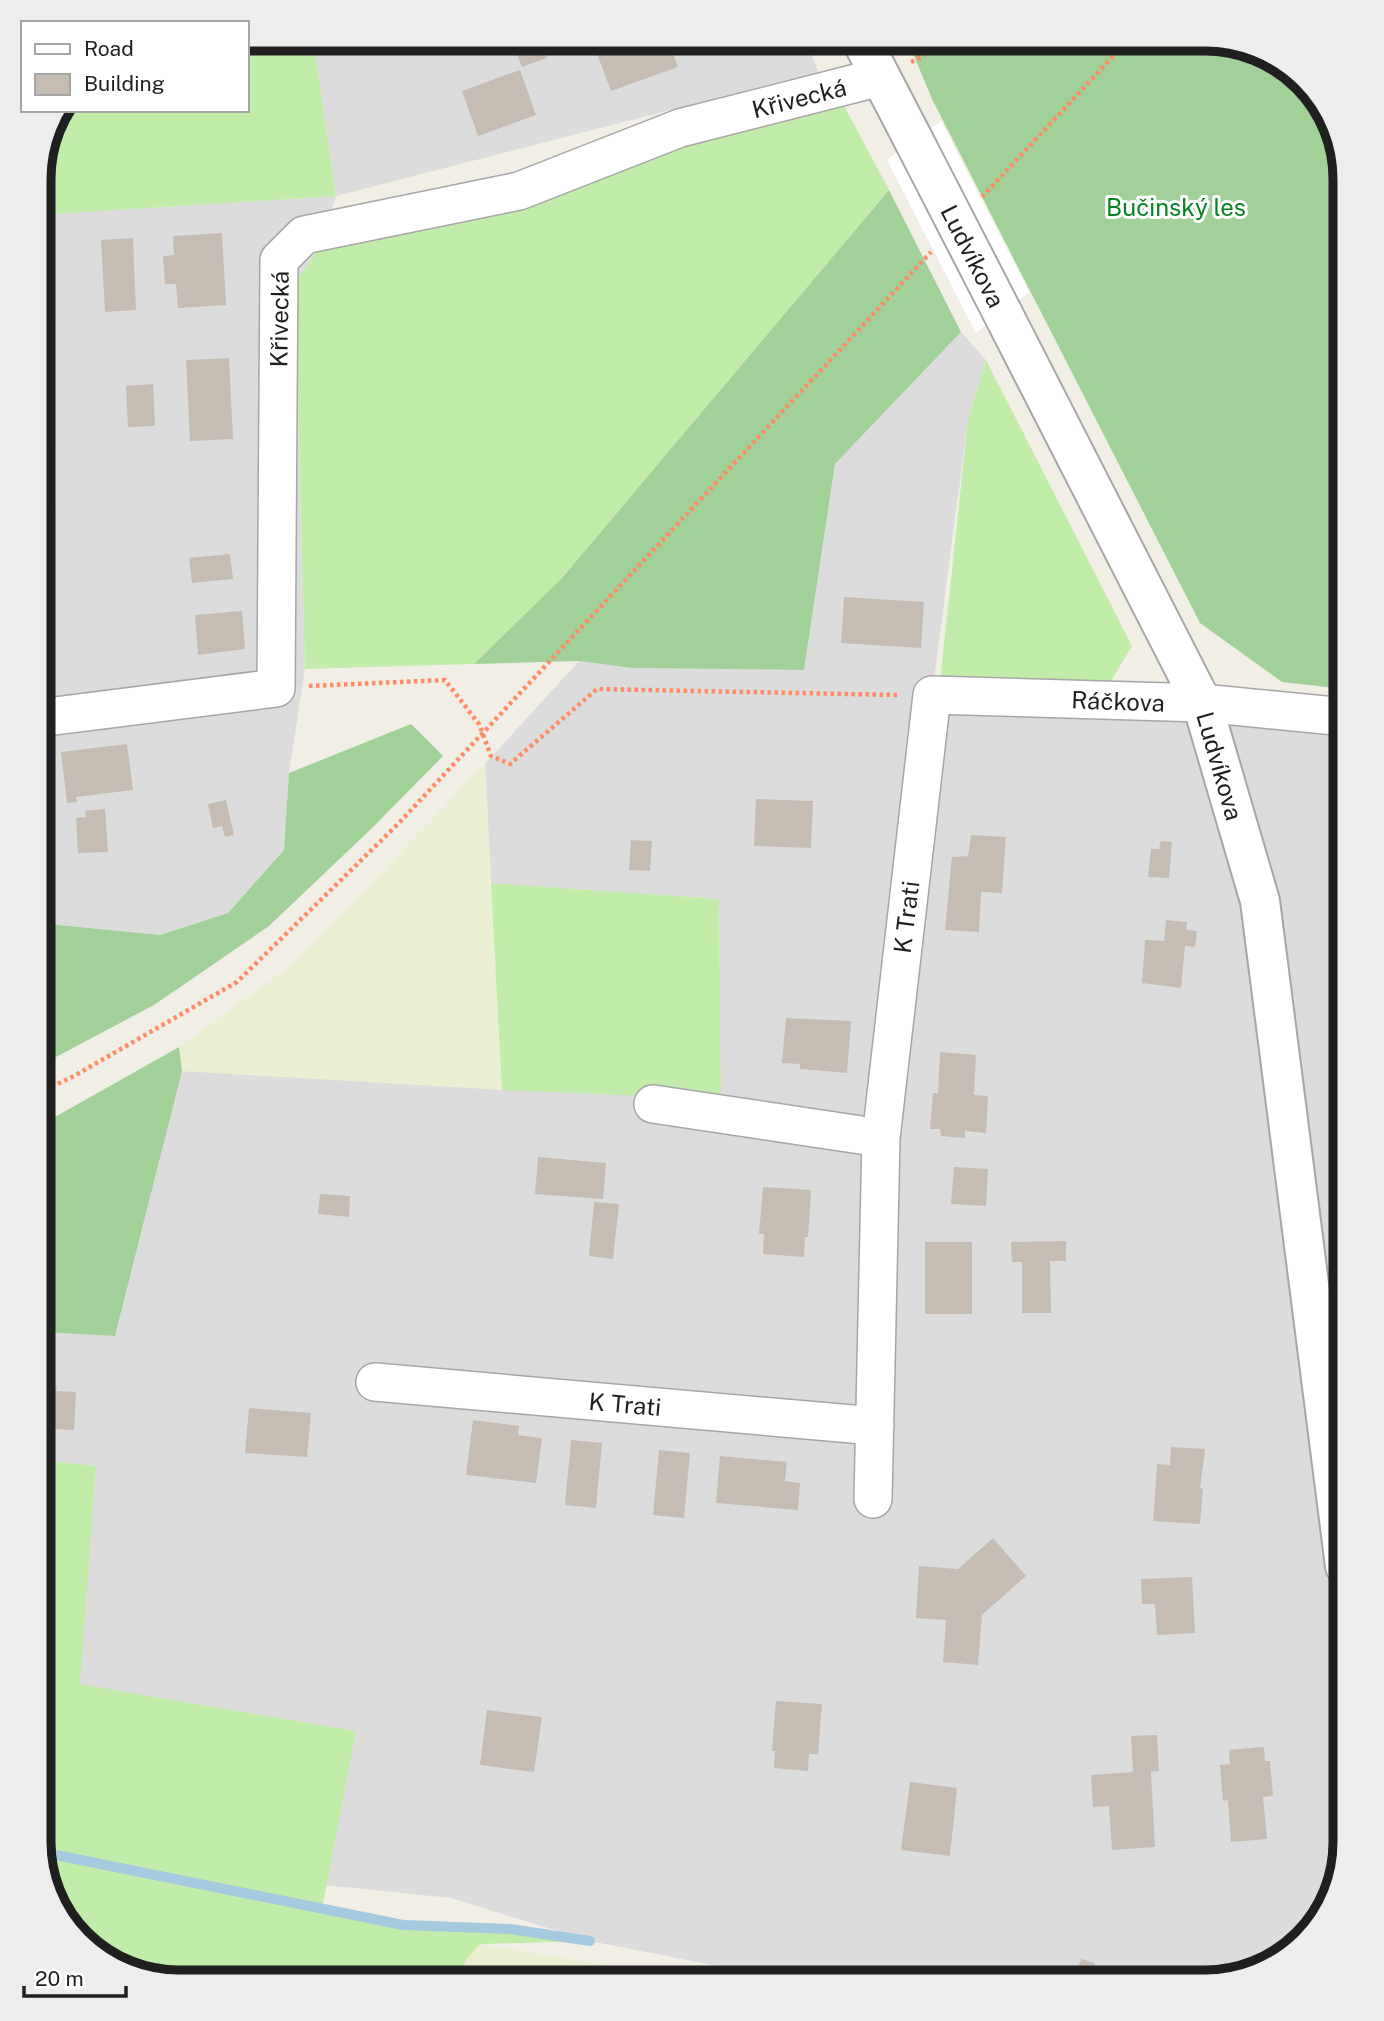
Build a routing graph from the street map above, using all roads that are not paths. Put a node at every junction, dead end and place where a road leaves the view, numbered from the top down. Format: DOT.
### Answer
graph roads {
  1 [pos="867,51"];
  2 [pos="880,77"];
  3 [pos="932,695"];
  4 [pos="1202,703"];
  5 [pos="51,716"];
  6 [pos="1333,716"];
  7 [pos="653,1104"];
  8 [pos="881,1138"];
  9 [pos="376,1382"];
  10 [pos="875,1426"];
  11 [pos="1333,1465"];
  12 [pos="873,1499"];
  1 -- 2 [label="street, Ludvíkova"];
  2 -- 4 [label="street, Ludvíkova, bridge"];
  2 -- 5 [label="street, Křivecká"];
  3 -- 4 [label="street, Ráčkova"];
  3 -- 8 [label="street, K Trati"];
  4 -- 6 [label="street, Ráčkova"];
  4 -- 11 [label="street, Ludvíkova"];
  7 -- 8 [label="street"];
  8 -- 10 [label="street, K Trati"];
  9 -- 10 [label="street, K Trati"];
  10 -- 12 [label="street, K Trati"];
}
